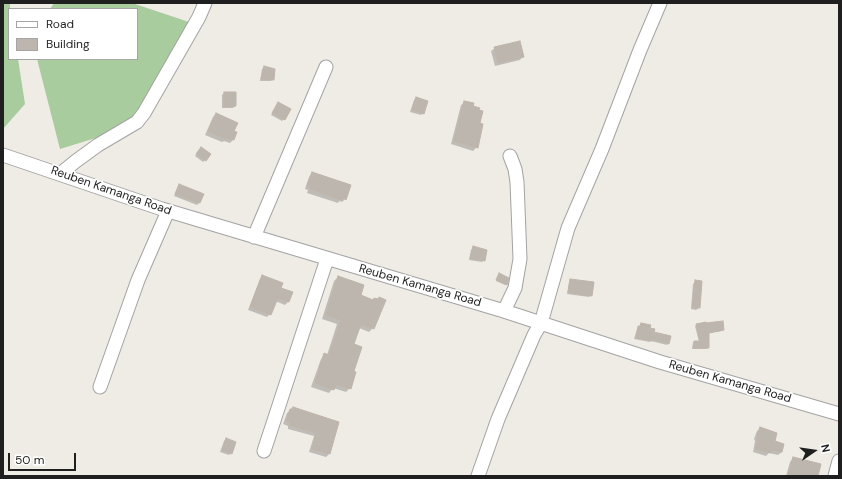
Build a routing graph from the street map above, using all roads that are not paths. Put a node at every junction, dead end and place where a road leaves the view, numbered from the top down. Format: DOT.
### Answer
graph roads {
  1 [pos="205,3"];
  2 [pos="660,3"];
  3 [pos="326,67"];
  4 [pos="3,155"];
  5 [pos="510,156"];
  6 [pos="60,174"];
  7 [pos="168,211"];
  8 [pos="254,237"];
  9 [pos="327,259"];
  10 [pos="504,311"];
  11 [pos="541,323"];
  12 [pos="100,387"];
  13 [pos="839,414"];
  14 [pos="264,451"];
  15 [pos="839,461"];
  16 [pos="478,476"];
  17 [pos="835,476"];
  1 -- 6 [label="street"];
  2 -- 11 [label="street"];
  3 -- 8 [label="street"];
  4 -- 6 [label="street, Reuben Kamanga Road"];
  5 -- 10 [label="street"];
  6 -- 7 [label="street, Reuben Kamanga Road"];
  7 -- 8 [label="street, Reuben Kamanga Road"];
  7 -- 12 [label="street"];
  8 -- 9 [label="street, Reuben Kamanga Road"];
  9 -- 10 [label="street, Reuben Kamanga Road"];
  9 -- 14 [label="street"];
  10 -- 11 [label="street, Reuben Kamanga Road"];
  11 -- 13 [label="street, Reuben Kamanga Road"];
  11 -- 16 [label="street"];
  15 -- 17 [label="street"];
}
